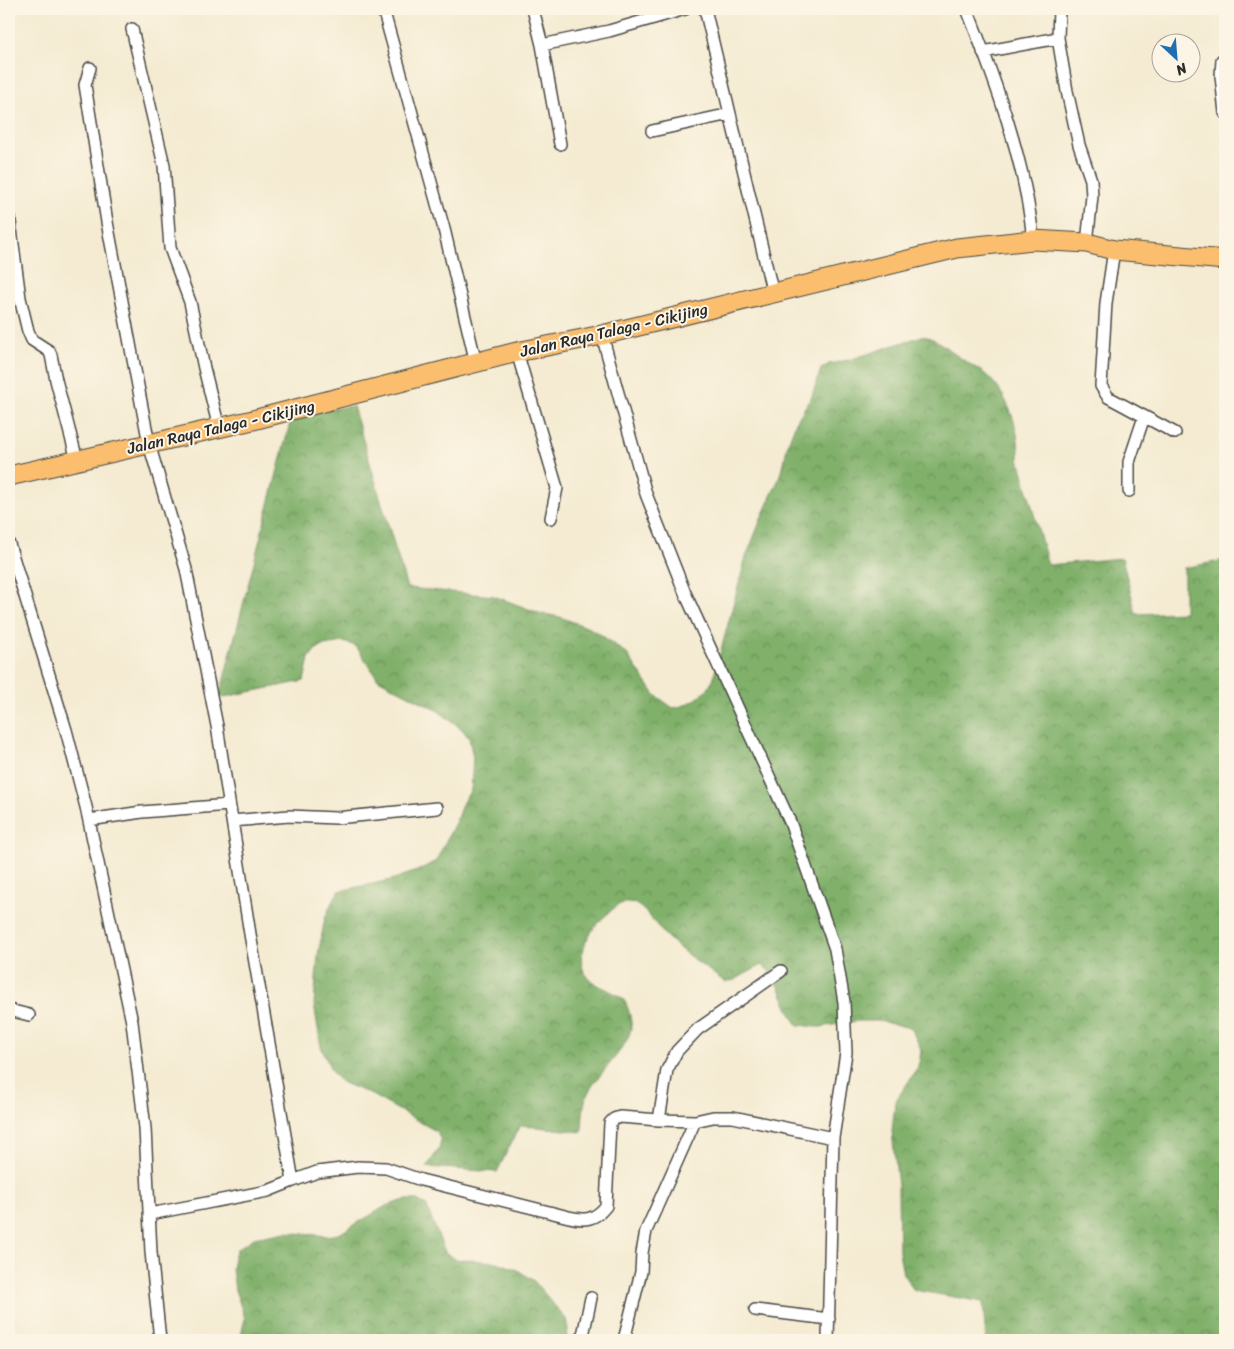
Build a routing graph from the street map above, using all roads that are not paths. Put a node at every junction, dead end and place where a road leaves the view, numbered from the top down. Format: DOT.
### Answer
graph roads {
  1 [pos="383,9"];
  2 [pos="533,9"];
  3 [pos="685,9"];
  4 [pos="704,9"];
  5 [pos="967,9"];
  6 [pos="1059,9"];
  7 [pos="132,29"];
  8 [pos="1058,38"];
  9 [pos="542,45"];
  10 [pos="983,52"];
  11 [pos="1222,60"];
  12 [pos="90,68"];
  13 [pos="1225,113"];
  14 [pos="730,114"];
  15 [pos="652,131"];
  16 [pos="560,144"];
  17 [pos="9,214"];
  18 [pos="1033,240"];
  19 [pos="1087,243"];
  20 [pos="1114,250"];
  21 [pos="1225,260"];
  22 [pos="773,294"];
  23 [pos="602,335"];
  24 [pos="517,352"];
  25 [pos="476,363"];
  26 [pos="1144,416"];
  27 [pos="219,428"];
  28 [pos="1175,433"];
  29 [pos="149,444"];
  30 [pos="76,460"];
  31 [pos="9,476"];
  32 [pos="1129,492"];
  33 [pos="551,518"];
  34 [pos="9,544"];
  35 [pos="229,805"];
  36 [pos="437,808"];
  37 [pos="88,820"];
  38 [pos="232,821"];
  39 [pos="781,971"];
  40 [pos="9,1010"];
  41 [pos="29,1016"];
  42 [pos="659,1120"];
  43 [pos="695,1121"];
  44 [pos="833,1138"];
  45 [pos="294,1181"];
  46 [pos="150,1214"];
  47 [pos="591,1298"];
  48 [pos="755,1310"];
  49 [pos="829,1319"];
  50 [pos="160,1340"];
  51 [pos="582,1340"];
  52 [pos="624,1340"];
  53 [pos="828,1340"];
  1 -- 25 [label="street"];
  2 -- 9 [label="street"];
  3 -- 9 [label="street"];
  4 -- 14 [label="street"];
  5 -- 10 [label="street"];
  6 -- 8 [label="street"];
  7 -- 27 [label="street"];
  8 -- 10 [label="street"];
  8 -- 19 [label="street"];
  9 -- 16 [label="street"];
  10 -- 18 [label="street"];
  11 -- 13 [label="street"];
  12 -- 29 [label="street"];
  14 -- 15 [label="street"];
  14 -- 22 [label="street"];
  17 -- 30 [label="street"];
  18 -- 19 [label="main road, Jalan Raya Talaga - Cikijing"];
  18 -- 22 [label="main road, Jalan Raya Talaga - Cikijing"];
  19 -- 20 [label="main road, Jalan Raya Talaga - Cikijing"];
  20 -- 21 [label="main road, Jalan Raya Talaga - Cikijing"];
  20 -- 26 [label="street"];
  22 -- 23 [label="main road, Jalan Raya Talaga - Cikijing"];
  23 -- 24 [label="main road, Jalan Raya Talaga - Cikijing"];
  23 -- 44 [label="street"];
  24 -- 25 [label="main road, Jalan Raya Talaga - Cikijing"];
  24 -- 33 [label="street"];
  25 -- 27 [label="main road, Jalan Raya Talaga - Cikijing"];
  26 -- 28 [label="street"];
  26 -- 32 [label="street"];
  27 -- 29 [label="main road, Jalan Raya Talaga - Cikijing"];
  29 -- 30 [label="main road, Jalan Raya Talaga - Cikijing"];
  29 -- 35 [label="street"];
  30 -- 31 [label="main road, Jalan Raya Talaga - Cikijing"];
  34 -- 37 [label="street"];
  35 -- 37 [label="street"];
  35 -- 38 [label="street"];
  36 -- 38 [label="street"];
  37 -- 46 [label="street"];
  38 -- 45 [label="street"];
  39 -- 42 [label="street"];
  40 -- 41 [label="street"];
  42 -- 43 [label="street"];
  42 -- 45 [label="street"];
  43 -- 44 [label="street"];
  43 -- 52 [label="street"];
  44 -- 49 [label="street"];
  45 -- 46 [label="street"];
  46 -- 50 [label="street"];
  47 -- 51 [label="street"];
  48 -- 49 [label="street"];
  49 -- 53 [label="street"];
}
